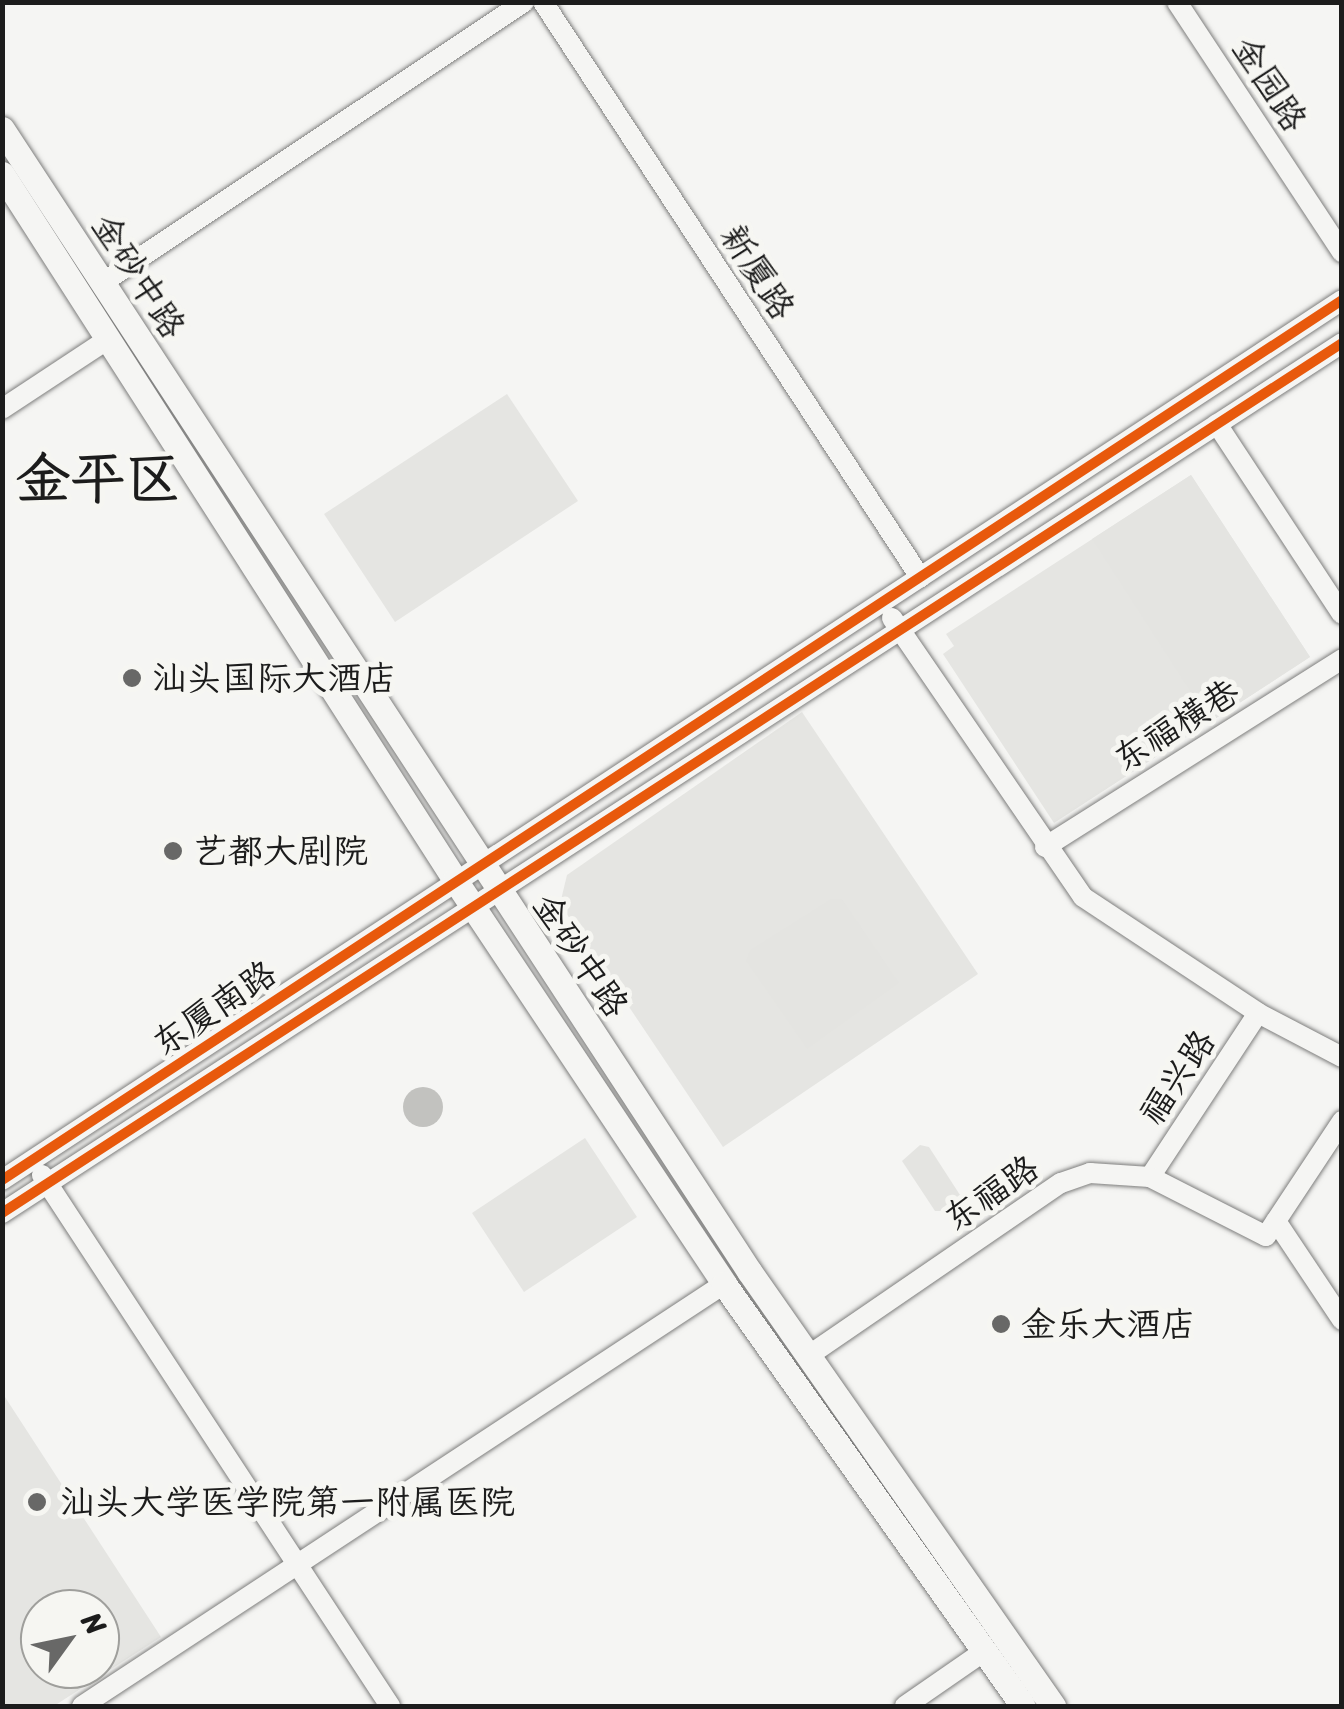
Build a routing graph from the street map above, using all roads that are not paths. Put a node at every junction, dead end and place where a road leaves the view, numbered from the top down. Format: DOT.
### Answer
graph roads {
  1 [pos="524,2"];
  2 [pos="542,2"];
  3 [pos="1177,2"];
  4 [pos="2,130"];
  5 [pos="2,174"];
  6 [pos="1342,252"];
  7 [pos="102,283"];
  8 [pos="1342,300"];
  9 [pos="108,339"];
  10 [pos="1342,344"];
  11 [pos="2,409"];
  12 [pos="1217,424"];
  13 [pos="920,577"];
  14 [pos="882,601"];
  15 [pos="1342,614"];
  16 [pos="899,628"];
  17 [pos="1342,659"];
  18 [pos="1046,847"];
  19 [pos="480,865"];
  20 [pos="455,880"];
  21 [pos="496,890"];
  22 [pos="472,906"];
  23 [pos="1258,1014"];
  24 [pos="1342,1058"];
  25 [pos="1342,1121"];
  26 [pos="32,1161"];
  27 [pos="1150,1177"];
  28 [pos="2,1180"];
  29 [pos="47,1184"];
  30 [pos="2,1213"];
  31 [pos="1276,1221"];
  32 [pos="724,1284"];
  33 [pos="1342,1320"];
  34 [pos="808,1356"];
  35 [pos="297,1564"];
  36 [pos="986,1650"];
  37 [pos="82,1706"];
  38 [pos="390,1706"];
  39 [pos="904,1706"];
  40 [pos="1023,1706"];
  41 [pos="1053,1706"];
  1 -- 7 [label="street"];
  2 -- 13 [label="street, 新厦路"];
  3 -- 6 [label="street, 金园路"];
  4 -- 7 [label="main road, 金砂中路"];
  5 -- 9 [label="main road, 金砂中路"];
  7 -- 19 [label="main road, 金砂中路"];
  8 -- 13 [label="street, 东厦南路"];
  9 -- 11 [label="street"];
  9 -- 20 [label="main road, 金砂中路"];
  10 -- 12 [label="street, 东厦南路"];
  12 -- 15 [label="street"];
  12 -- 16 [label="street, 东厦南路"];
  13 -- 14 [label="street, 东厦南路"];
  14 -- 16 [label="street"];
  14 -- 19 [label="street, 东厦南路"];
  16 -- 18 [label="street"];
  16 -- 21 [label="street, 东厦南路"];
  17 -- 18 [label="street, 东福横巷"];
  18 -- 23 [label="street"];
  19 -- 20 [label="street, 东厦南路"];
  19 -- 21 [label="main road, 金砂中路"];
  20 -- 22 [label="main road, 金砂中路"];
  20 -- 26 [label="street, 东厦南路"];
  21 -- 22 [label="street, 东厦南路"];
  21 -- 34 [label="main road, 金砂中路"];
  22 -- 29 [label="street, 东厦南路"];
  22 -- 32 [label="main road, 金砂中路"];
  23 -- 24 [label="street"];
  23 -- 27 [label="street, 福兴路"];
  25 -- 31 [label="street"];
  26 -- 28 [label="street, 东厦南路"];
  26 -- 29 [label="street"];
  27 -- 31 [label="street, 东福路"];
  27 -- 34 [label="street, 东福路"];
  29 -- 30 [label="street, 东厦南路"];
  29 -- 35 [label="street"];
  31 -- 33 [label="street"];
  32 -- 35 [label="street"];
  32 -- 36 [label="main road, 金砂中路"];
  34 -- 41 [label="main road, 金砂中路"];
  35 -- 37 [label="street"];
  35 -- 38 [label="street"];
  36 -- 39 [label="street"];
  36 -- 40 [label="main road, 金砂中路"];
}
